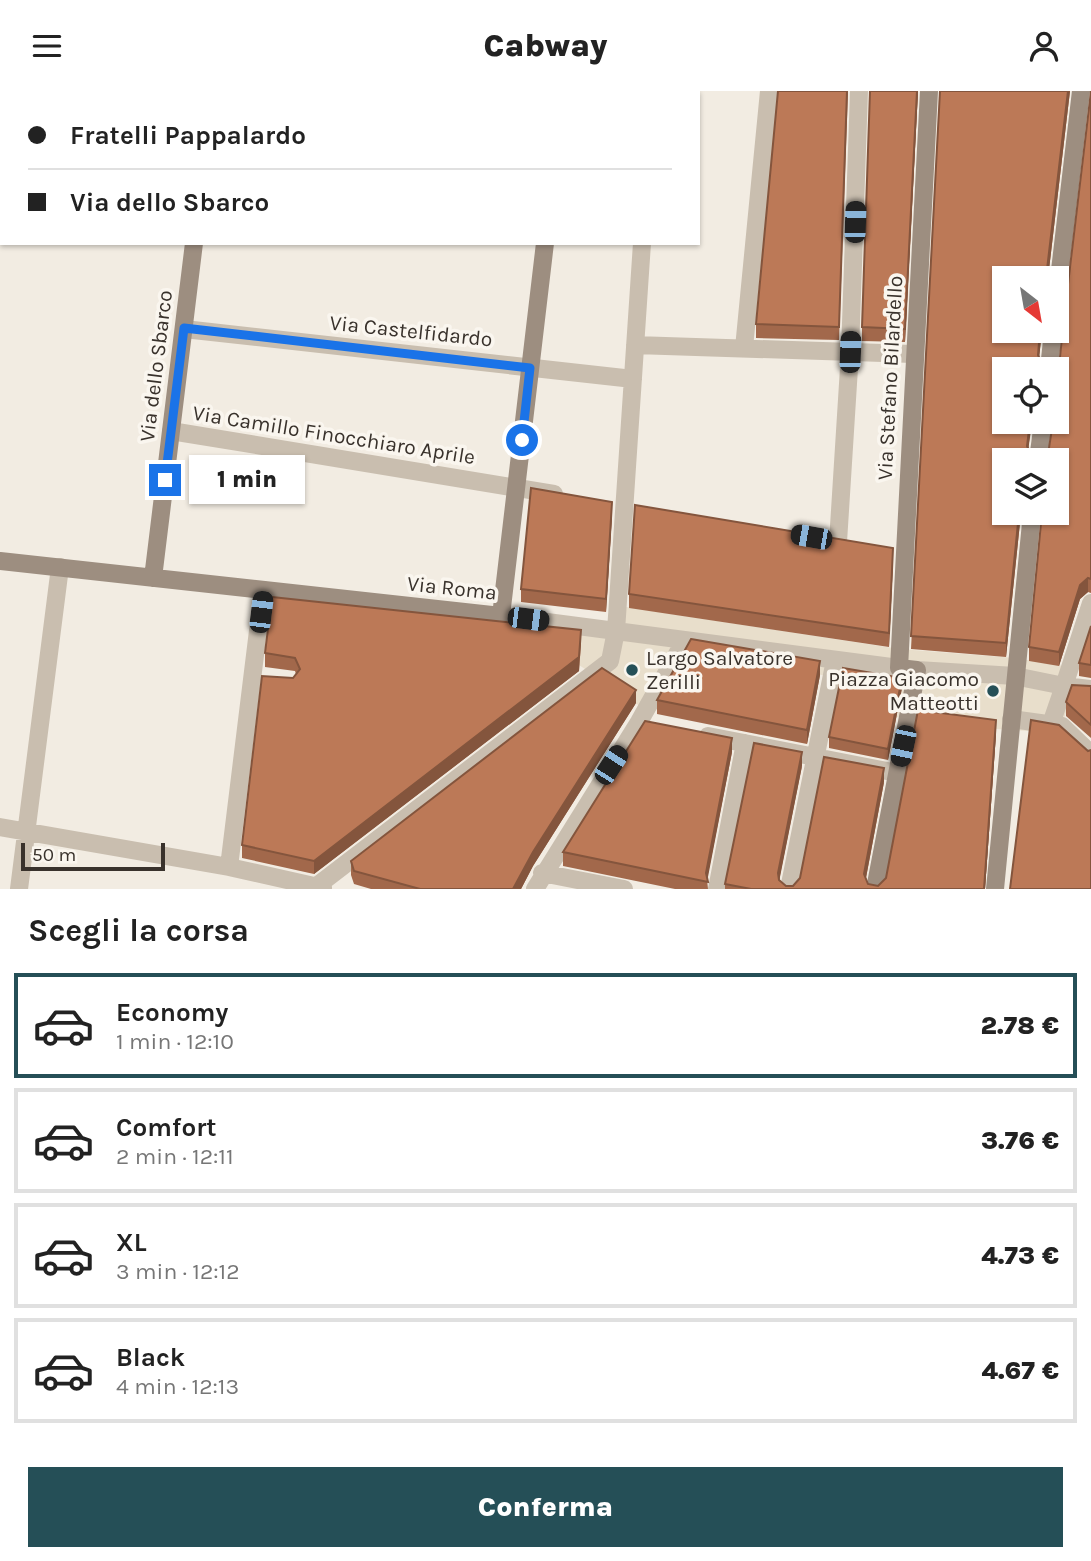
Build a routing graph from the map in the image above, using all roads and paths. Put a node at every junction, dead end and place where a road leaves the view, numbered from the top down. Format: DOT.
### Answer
graph roads {
  1 [pos="769,91"];
  2 [pos="859,91"];
  3 [pos="929,91"];
  4 [pos="1081,91"];
  5 [pos="194,245"];
  6 [pos="545,245"];
  7 [pos="642,245"];
  8 [pos="1061,266"];
  9 [pos="184,328"];
  10 [pos="635,345"];
  11 [pos="744,348"];
  12 [pos="850,352"];
  13 [pos="913,354"];
  14 [pos="530,368"];
  15 [pos="634,379"];
  16 [pos="171,431"];
  17 [pos="516,488"];
  18 [pos="570,497"];
  19 [pos="1031,525"];
  20 [pos="838,542"];
  21 [pos="0,561"];
  22 [pos="60,567"];
  23 [pos="153,578"];
  24 [pos="263,590"];
  25 [pos="1091,603"];
  26 [pos="501,616"];
  27 [pos="616,631"];
  28 [pos="1087,634"];
  29 [pos="685,640"];
  30 [pos="833,668"];
  31 [pos="908,669"];
  32 [pos="1014,676"];
  33 [pos="1066,679"];
  34 [pos="1091,689"];
  35 [pos="1007,724"];
  36 [pos="1057,725"];
  37 [pos="692,733"];
  38 [pos="745,743"];
  39 [pos="1091,754"];
  40 [pos="816,757"];
  41 [pos="897,773"];
  42 [pos="0,827"];
  43 [pos="26,832"];
  44 [pos="229,867"];
  45 [pos="539,881"];
  46 [pos="318,888"];
  47 [pos="19,889"];
  48 [pos="624,889"];
  49 [pos="717,889"];
  50 [pos="789,889"];
  51 [pos="875,889"];
  52 [pos="995,889"];
  1 -- 11 [label="street"];
  2 -- 12 [label="street"];
  3 -- 13 [label="main road, Via Stefano Bilardello"];
  4 -- 8 [label="main road"];
  5 -- 9 [label="main road, Via dello Sbarco"];
  6 -- 14 [label="main road"];
  7 -- 10 [label="street"];
  9 -- 14 [label="street, Via Castelfidardo"];
  9 -- 16 [label="main road, Via dello Sbarco"];
  10 -- 11 [label="street"];
  10 -- 15 [label="street"];
  11 -- 12 [label="street"];
  12 -- 13 [label="street"];
  12 -- 20 [label="street"];
  13 -- 31 [label="main road, Via Stefano Bilardello"];
  14 -- 15 [label="street, Via Castelfidardo"];
  14 -- 17 [label="main road"];
  15 -- 27 [label="street"];
  16 -- 17 [label="street, Via Camillo Finocchiaro Aprile"];
  16 -- 23 [label="main road, Via dello Sbarco"];
  17 -- 18 [label="street, Via Camillo Finocchiaro Aprile"];
  17 -- 26 [label="main road"];
  19 -- 32 [label="main road"];
  21 -- 22 [label="main road, Via Roma"];
  22 -- 23 [label="main road, Via Roma"];
  22 -- 43 [label="street"];
  23 -- 24 [label="main road, Via Roma"];
  24 -- 26 [label="main road, Via Roma"];
  24 -- 44 [label="street"];
  25 -- 28 [label="street"];
  26 -- 27 [label="street, Via Roma"];
  27 -- 29 [label="street, Via Roma"];
  27 -- 46 [label="street"];
  28 -- 33 [label="street"];
  29 -- 30 [label="street, Via Roma"];
  29 -- 45 [label="street"];
  30 -- 31 [label="street, Via Roma"];
  30 -- 40 [label="street"];
  31 -- 32 [label="street"];
  31 -- 41 [label="main road, Via Stefano Bilardello"];
  32 -- 33 [label="street"];
  32 -- 35 [label="main road"];
  33 -- 34 [label="street"];
  33 -- 36 [label="street"];
  35 -- 36 [label="street"];
  35 -- 52 [label="main road"];
  36 -- 39 [label="street"];
  37 -- 38 [label="street"];
  38 -- 40 [label="street"];
  38 -- 49 [label="street"];
  40 -- 41 [label="street"];
  40 -- 50 [label="street"];
  41 -- 51 [label="main road, Via Stefano Bilardello"];
  42 -- 43 [label="street"];
  43 -- 44 [label="street"];
  43 -- 47 [label="street"];
  44 -- 46 [label="street"];
  45 -- 48 [label="street"];
}
